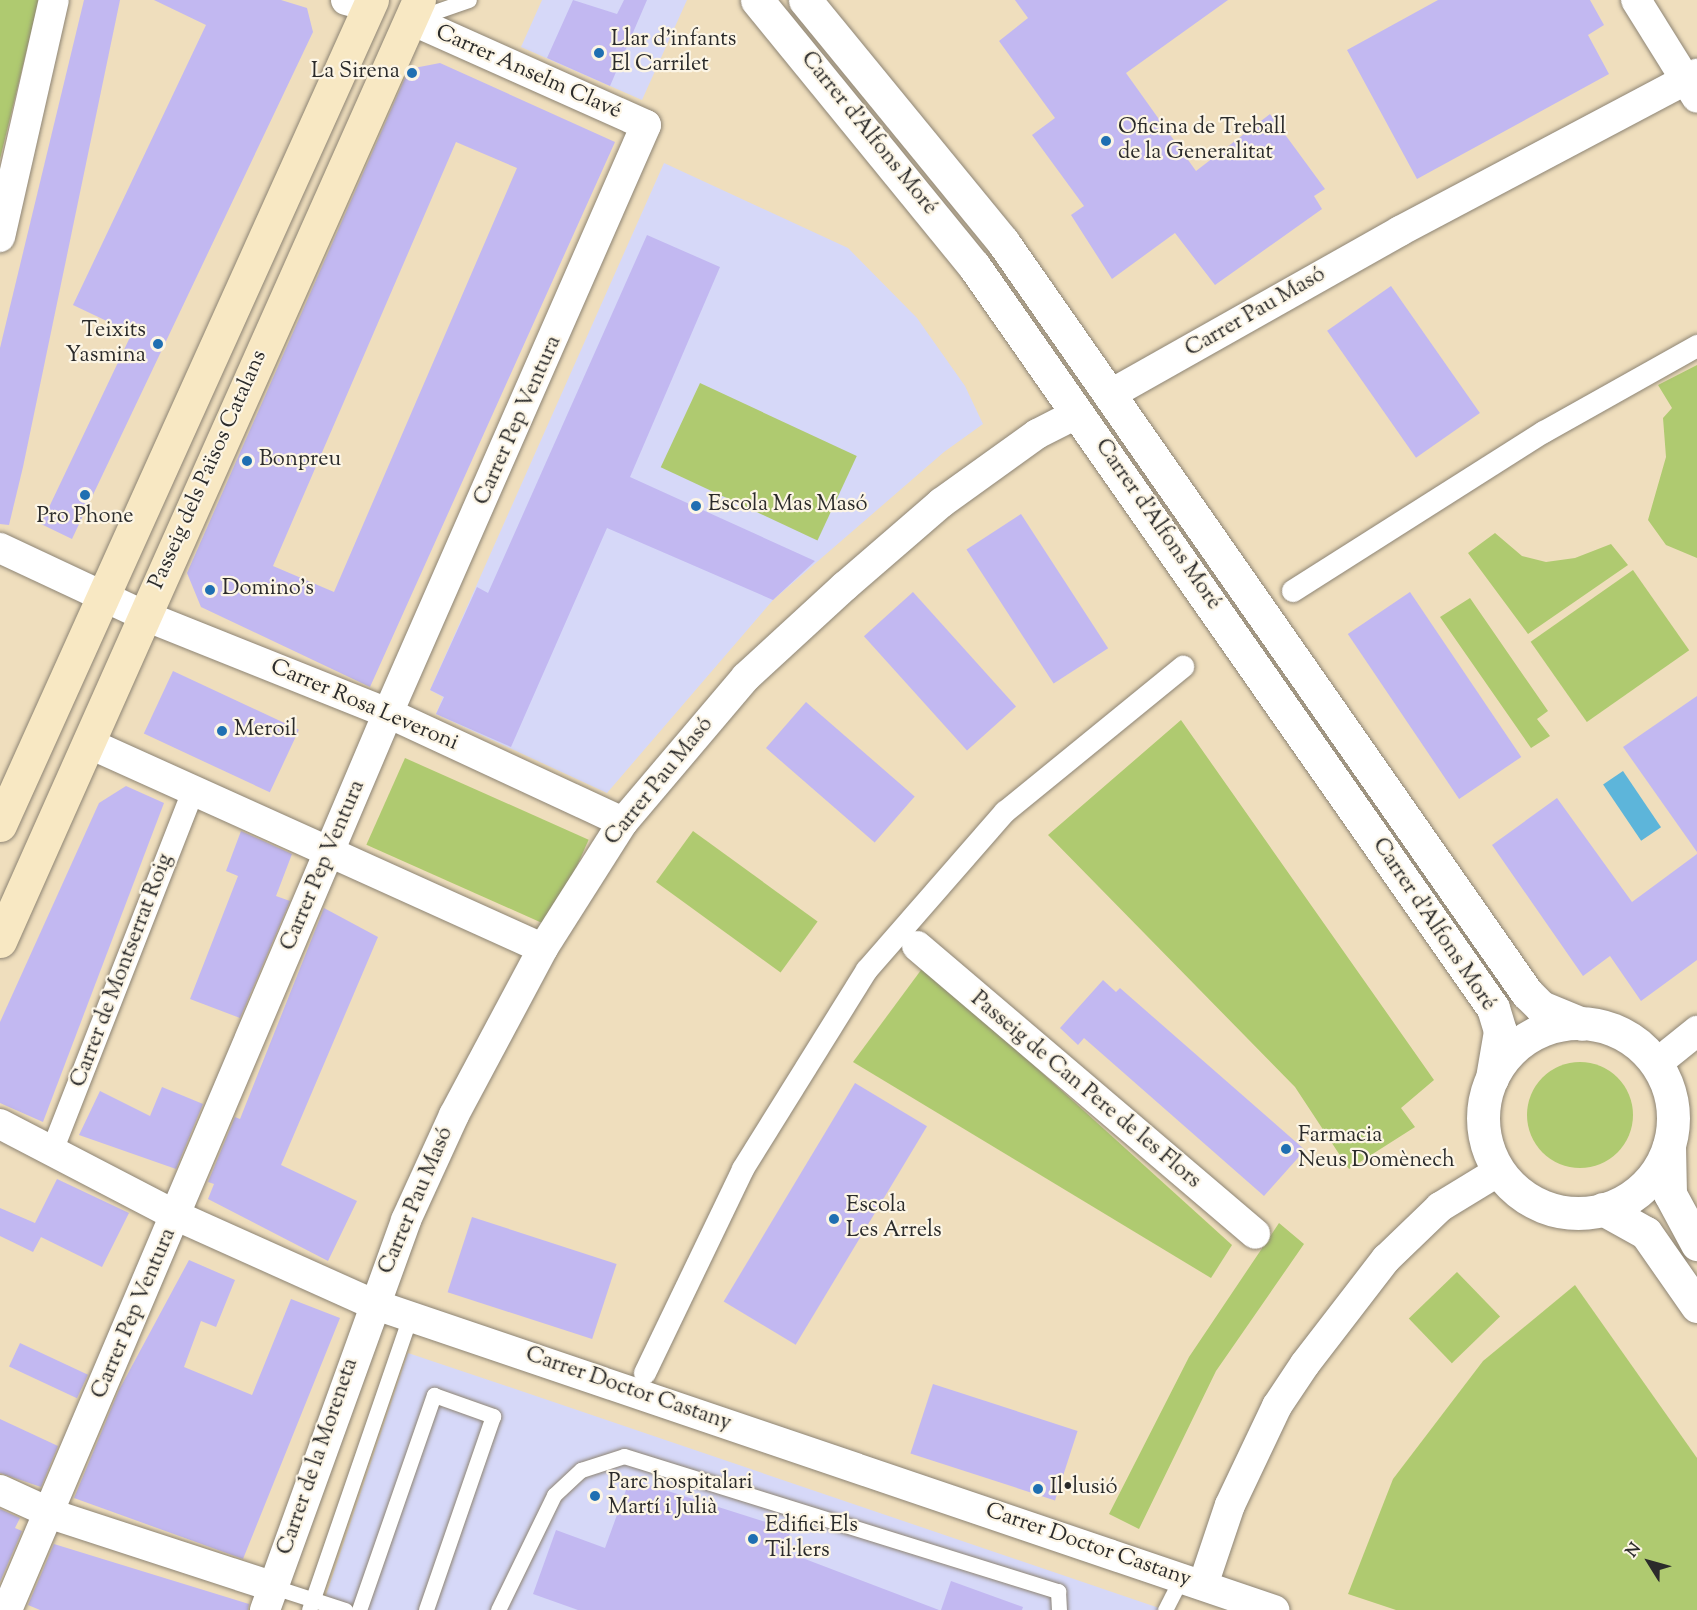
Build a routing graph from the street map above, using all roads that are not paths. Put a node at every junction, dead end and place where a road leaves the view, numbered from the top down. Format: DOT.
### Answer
graph roads {
  1 [pos="54,0"];
  2 [pos="469,0"];
  3 [pos="757,0"];
  4 [pos="805,0"];
  5 [pos="1636,0"];
  6 [pos="362,2"];
  7 [pos="415,10"];
  8 [pos="1693,84"];
  9 [pos="646,124"];
  10 [pos="0,237"];
  11 [pos="1697,346"];
  12 [pos="1111,394"];
  13 [pos="1078,413"];
  14 [pos="0,548"];
  15 [pos="1293,591"];
  16 [pos="102,598"];
  17 [pos="145,616"];
  18 [pos="1183,667"];
  19 [pos="388,713"];
  20 [pos="88,743"];
  21 [pos="193,791"];
  22 [pos="622,822"];
  23 [pos="0,825"];
  24 [pos="330,854"];
  25 [pos="0,941"];
  26 [pos="917,946"];
  27 [pos="543,948"];
  28 [pos="1582,1024"];
  29 [pos="1697,1031"];
  30 [pos="1656,1064"];
  31 [pos="1492,1078"];
  32 [pos="0,1125"];
  33 [pos="1669,1144"];
  34 [pos="52,1151"];
  35 [pos="1499,1171"];
  36 [pos="1603,1209"];
  37 [pos="177,1216"];
  38 [pos="1255,1234"];
  39 [pos="1697,1244"];
  40 [pos="374,1304"];
  41 [pos="1697,1306"];
  42 [pos="410,1316"];
  43 [pos="645,1373"];
  44 [pos="0,1490"];
  45 [pos="49,1512"];
  46 [pos="1192,1581"];
  47 [pos="269,1598"];
  48 [pos="311,1605"];
  49 [pos="7,1610"];
  50 [pos="345,1610"];
  51 [pos="359,1610"];
  52 [pos="426,1610"];
  53 [pos="498,1610"];
  54 [pos="1059,1610"];
  55 [pos="1166,1610"];
  56 [pos="1274,1610"];
  1 -- 10 [label="street"];
  2 -- 7 [label="lane"];
  3 -- 13 [label="street, Carrer d'Alfons Moré"];
  4 -- 12 [label="street, Carrer d'Alfons Moré"];
  5 -- 8 [label="street"];
  6 -- 16 [label="main road"];
  7 -- 9 [label="street, Carrer Anselm Clavé"];
  7 -- 17 [label="main road, Passeig dels Països Catalans"];
  8 -- 12 [label="street, Carrer Pau Masó"];
  9 -- 19 [label="street, Carrer Pep Ventura"];
  11 -- 15 [label="street"];
  12 -- 28 [label="street, Carrer d'Alfons Moré"];
  13 -- 22 [label="street, Carrer Pau Masó"];
  13 -- 31 [label="street, Carrer d'Alfons Moré"];
  14 -- 16 [label="street, Carrer Rosa Leveroni"];
  16 -- 17 [label="street, Carrer Rosa Leveroni"];
  16 -- 23 [label="main road"];
  17 -- 19 [label="street, Carrer Rosa Leveroni"];
  17 -- 20 [label="main road, Passeig dels Països Catalans"];
  18 -- 43 [label="street"];
  19 -- 22 [label="street, Carrer Rosa Leveroni"];
  19 -- 24 [label="street, Carrer Pep Ventura"];
  20 -- 21 [label="street"];
  20 -- 25 [label="main road, Passeig dels Països Catalans"];
  21 -- 24 [label="street"];
  21 -- 34 [label="street, Carrer de Montserrat Roig"];
  22 -- 27 [label="street, Carrer Pau Masó"];
  24 -- 27 [label="street"];
  24 -- 37 [label="street, Carrer Pep Ventura"];
  26 -- 38 [label="street, Passeig de Can Pere de les Flors"];
  27 -- 40 [label="street, Carrer Pau Masó"];
  28 -- 30 [label="street"];
  28 -- 31 [label="street"];
  29 -- 30 [label="street"];
  30 -- 33 [label="street"];
  31 -- 35 [label="street"];
  32 -- 34 [label="street, Carrer Doctor Castany"];
  33 -- 36 [label="street"];
  33 -- 39 [label="street"];
  34 -- 37 [label="street, Carrer Doctor Castany"];
  35 -- 36 [label="street"];
  35 -- 46 [label="street"];
  36 -- 41 [label="street"];
  37 -- 40 [label="street, Carrer Doctor Castany"];
  37 -- 45 [label="street, Carrer Pep Ventura"];
  40 -- 42 [label="street, Carrer Doctor Castany"];
  40 -- 47 [label="street, Carrer de la Moreneta"];
  42 -- 46 [label="street, Carrer Doctor Castany"];
  42 -- 48 [label="lane"];
  44 -- 45 [label="street"];
  45 -- 47 [label="street"];
  45 -- 49 [label="street, Carrer Pep Ventura"];
  46 -- 55 [label="lane"];
  46 -- 56 [label="street, Carrer Doctor Castany"];
  47 -- 48 [label="lane"];
  48 -- 50 [label="lane"];
  51 -- 52 [label="lane"];
  53 -- 54 [label="lane"];
}
